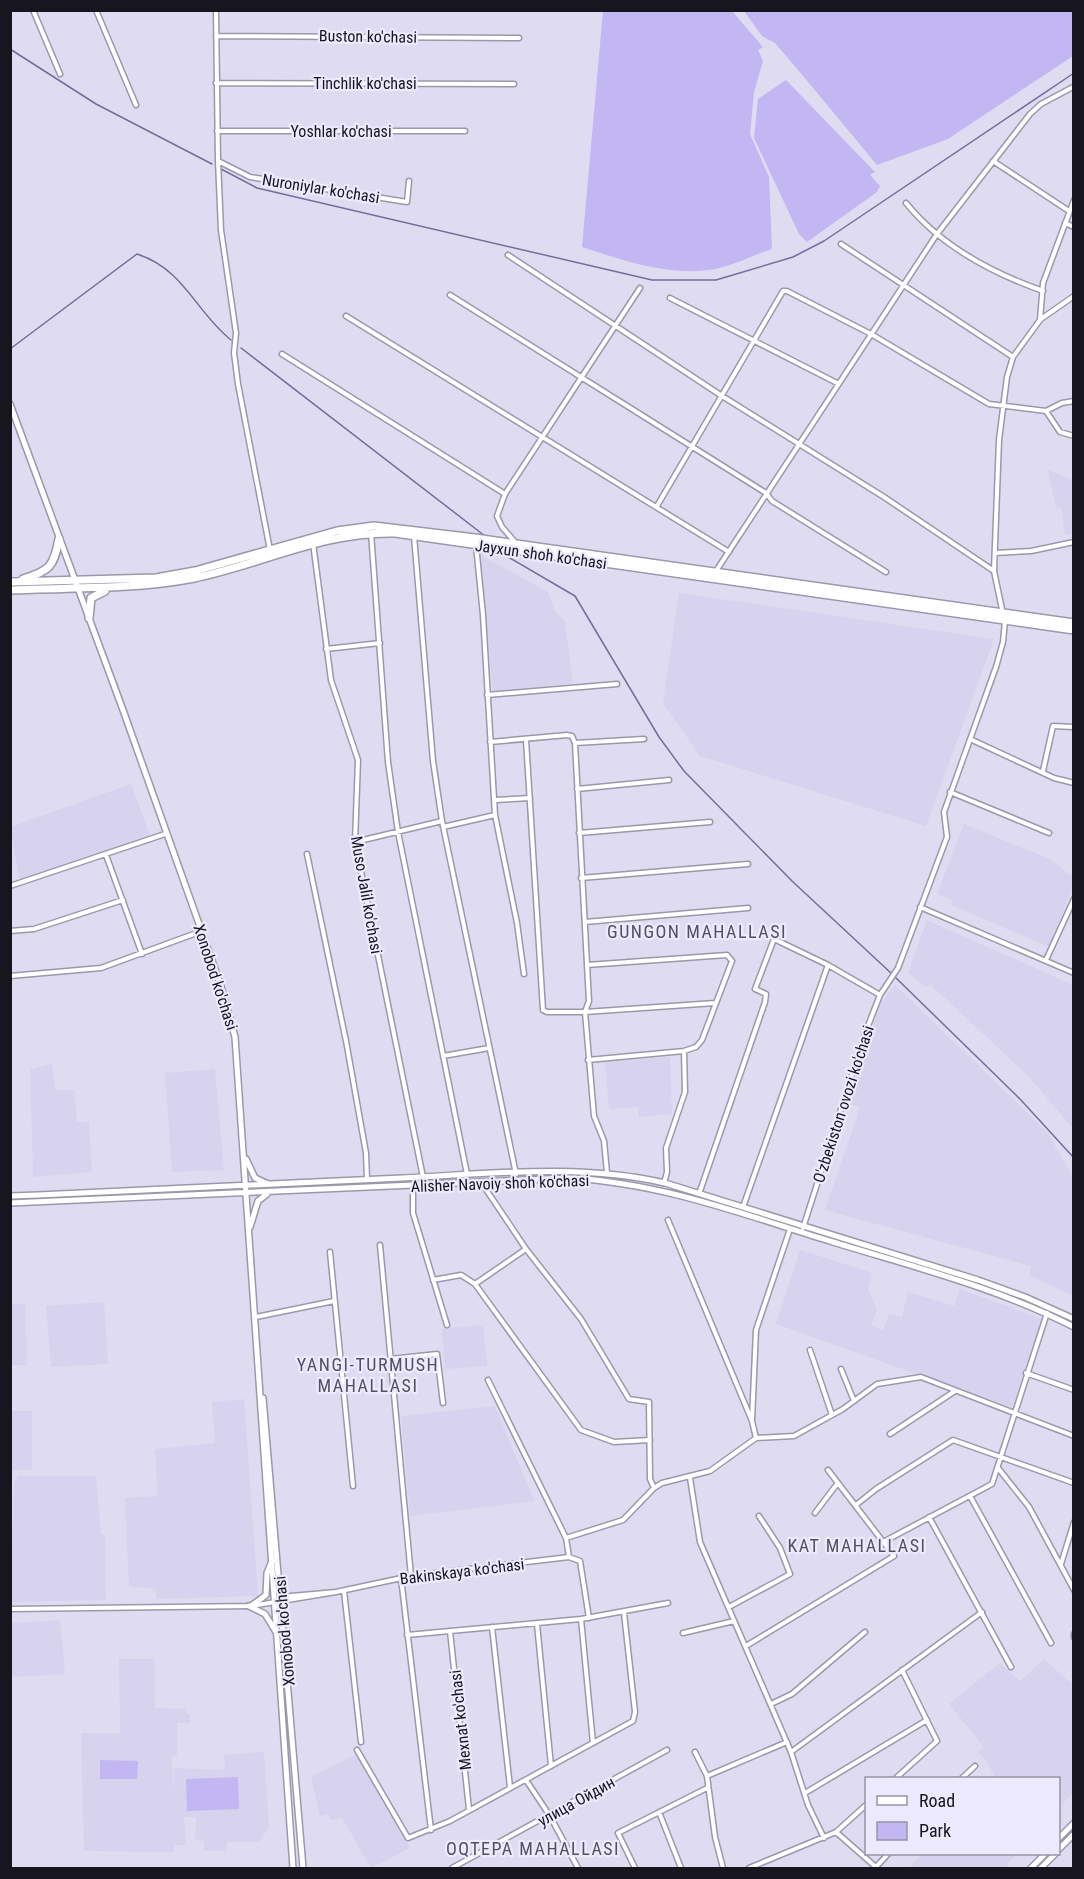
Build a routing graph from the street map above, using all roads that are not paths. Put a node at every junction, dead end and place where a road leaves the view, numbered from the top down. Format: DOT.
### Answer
graph roads {
  1 [pos="33,10"];
  2 [pos="96,10"];
  3 [pos="216,10"];
  4 [pos="216,36"];
  5 [pos="519,38"];
  6 [pos="60,74"];
  7 [pos="216,83"];
  8 [pos="514,84"];
  9 [pos="1073,87"];
  10 [pos="136,105"];
  11 [pos="217,131"];
  12 [pos="465,131"];
  13 [pos="218,161"];
  14 [pos="993,161"];
  15 [pos="409,181"];
  16 [pos="1074,200"];
  17 [pos="906,203"];
  18 [pos="1069,211"];
  19 [pos="1065,224"];
  20 [pos="1074,227"];
  21 [pos="937,234"];
  22 [pos="841,244"];
  23 [pos="508,255"];
  24 [pos="905,285"];
  25 [pos="640,288"];
  26 [pos="1043,291"];
  27 [pos="450,295"];
  28 [pos="1074,296"];
  29 [pos="670,298"];
  30 [pos="346,316"];
  31 [pos="1040,320"];
  32 [pos="615,324"];
  33 [pos="871,334"];
  34 [pos="754,343"];
  35 [pos="282,354"];
  36 [pos="1013,357"];
  37 [pos="581,376"];
  38 [pos="837,383"];
  39 [pos="722,396"];
  40 [pos="1074,401"];
  41 [pos="10,404"];
  42 [pos="1004,407"];
  43 [pos="1046,411"];
  44 [pos="1074,436"];
  45 [pos="543,437"];
  46 [pos="800,443"];
  47 [pos="693,446"];
  48 [pos="766,492"];
  49 [pos="505,494"];
  50 [pos="657,506"];
  51 [pos="371,533"];
  52 [pos="414,535"];
  53 [pos="59,539"];
  54 [pos="476,541"];
  55 [pos="313,542"];
  56 [pos="1074,542"];
  57 [pos="516,544"];
  58 [pos="270,551"];
  59 [pos="729,552"];
  60 [pos="995,553"];
  61 [pos="994,571"];
  62 [pos="715,572"];
  63 [pos="886,572"];
  64 [pos="75,580"];
  65 [pos="12,582"];
  66 [pos="126,587"];
  67 [pos="78,588"];
  68 [pos="10,590"];
  69 [pos="1004,617"];
  70 [pos="89,618"];
  71 [pos="1074,623"];
  72 [pos="1074,630"];
  73 [pos="380,643"];
  74 [pos="326,649"];
  75 [pos="617,684"];
  76 [pos="487,695"];
  77 [pos="1074,727"];
  78 [pos="644,739"];
  79 [pos="970,739"];
  80 [pos="526,740"];
  81 [pos="490,742"];
  82 [pos="575,743"];
  83 [pos="1043,771"];
  84 [pos="669,780"];
  85 [pos="1074,783"];
  86 [pos="577,789"];
  87 [pos="950,792"];
  88 [pos="530,798"];
  89 [pos="495,800"];
  90 [pos="495,815"];
  91 [pos="442,821"];
  92 [pos="710,822"];
  93 [pos="443,827"];
  94 [pos="398,832"];
  95 [pos="579,833"];
  96 [pos="1048,833"];
  97 [pos="165,834"];
  98 [pos="355,842"];
  99 [pos="307,854"];
  100 [pos="106,855"];
  101 [pos="748,864"];
  102 [pos="581,878"];
  103 [pos="10,886"];
  104 [pos="1074,899"];
  105 [pos="123,900"];
  106 [pos="920,907"];
  107 [pos="748,908"];
  108 [pos="585,922"];
  109 [pos="10,931"];
  110 [pos="202,931"];
  111 [pos="142,954"];
  112 [pos="1046,960"];
  113 [pos="828,964"];
  114 [pos="587,965"];
  115 [pos="1074,973"];
  116 [pos="524,974"];
  117 [pos="10,976"];
  118 [pos="880,995"];
  119 [pos="716,1003"];
  120 [pos="585,1012"];
  121 [pos="489,1048"];
  122 [pos="684,1051"];
  123 [pos="443,1056"];
  124 [pos="588,1060"];
  125 [pos="243,1152"];
  126 [pos="608,1173"];
  127 [pos="516,1174"];
  128 [pos="467,1175"];
  129 [pos="456,1176"];
  130 [pos="423,1178"];
  131 [pos="367,1180"];
  132 [pos="481,1182"];
  133 [pos="664,1183"];
  134 [pos="456,1184"];
  135 [pos="272,1185"];
  136 [pos="246,1186"];
  137 [pos="413,1186"];
  138 [pos="272,1192"];
  139 [pos="131,1194"];
  140 [pos="246,1194"];
  141 [pos="699,1194"];
  142 [pos="10,1196"];
  143 [pos="10,1203"];
  144 [pos="743,1207"];
  145 [pos="668,1220"];
  146 [pos="790,1226"];
  147 [pos="803,1229"];
  148 [pos="249,1232"];
  149 [pos="380,1245"];
  150 [pos="526,1249"];
  151 [pos="330,1252"];
  152 [pos="433,1280"];
  153 [pos="475,1284"];
  154 [pos="334,1301"];
  155 [pos="1047,1313"];
  156 [pos="256,1317"];
  157 [pos="1074,1319"];
  158 [pos="447,1325"];
  159 [pos="1074,1327"];
  160 [pos="810,1350"];
  161 [pos="391,1359"];
  162 [pos="841,1369"];
  163 [pos="1026,1373"];
  164 [pos="488,1380"];
  165 [pos="1074,1390"];
  166 [pos="956,1391"];
  167 [pos="262,1394"];
  168 [pos="854,1401"];
  169 [pos="443,1403"];
  170 [pos="832,1415"];
  171 [pos="1014,1415"];
  172 [pos="752,1421"];
  173 [pos="890,1434"];
  174 [pos="1074,1436"];
  175 [pos="756,1438"];
  176 [pos="650,1440"];
  177 [pos="1001,1458"];
  178 [pos="998,1468"];
  179 [pos="828,1470"];
  180 [pos="690,1478"];
  181 [pos="1074,1483"];
  182 [pos="837,1484"];
  183 [pos="352,1486"];
  184 [pos="654,1488"];
  185 [pos="970,1496"];
  186 [pos="856,1505"];
  187 [pos="815,1513"];
  188 [pos="759,1516"];
  189 [pos="929,1517"];
  190 [pos="1074,1522"];
  191 [pos="566,1538"];
  192 [pos="885,1541"];
  193 [pos="569,1557"];
  194 [pos="272,1560"];
  195 [pos="1060,1565"];
  196 [pos="411,1576"];
  197 [pos="401,1578"];
  198 [pos="1074,1590"];
  199 [pos="344,1591"];
  200 [pos="278,1600"];
  201 [pos="668,1603"];
  202 [pos="249,1606"];
  203 [pos="729,1607"];
  204 [pos="10,1609"];
  205 [pos="982,1612"];
  206 [pos="624,1613"];
  207 [pos="589,1618"];
  208 [pos="581,1619"];
  209 [pos="734,1621"];
  210 [pos="537,1624"];
  211 [pos="492,1627"];
  212 [pos="450,1631"];
  213 [pos="865,1632"];
  214 [pos="683,1633"];
  215 [pos="407,1635"];
  216 [pos="278,1636"];
  217 [pos="1051,1643"];
  218 [pos="746,1646"];
  219 [pos="1011,1667"];
  220 [pos="902,1670"];
  221 [pos="771,1704"];
  222 [pos="927,1720"];
  223 [pos="361,1742"];
  224 [pos="787,1742"];
  225 [pos="593,1743"];
  226 [pos="357,1749"];
  227 [pos="668,1750"];
  228 [pos="695,1752"];
  229 [pos="791,1752"];
  230 [pos="550,1766"];
  231 [pos="975,1766"];
  232 [pos="706,1776"];
  233 [pos="898,1777"];
  234 [pos="964,1777"];
  235 [pos="526,1780"];
  236 [pos="510,1787"];
  237 [pos="706,1788"];
  238 [pos="805,1793"];
  239 [pos="865,1807"];
  240 [pos="469,1809"];
  241 [pos="659,1812"];
  242 [pos="550,1816"];
  243 [pos="1074,1823"];
  244 [pos="431,1830"];
  245 [pos="836,1833"];
  246 [pos="1074,1834"];
  247 [pos="824,1838"];
  248 [pos="1060,1838"];
  249 [pos="1060,1849"];
  250 [pos="887,1855"];
  251 [pos="1044,1855"];
  252 [pos="1054,1855"];
  253 [pos="876,1868"];
  254 [pos="293,1869"];
  255 [pos="303,1869"];
  256 [pos="452,1869"];
  257 [pos="578,1869"];
  258 [pos="635,1869"];
  259 [pos="681,1869"];
  260 [pos="723,1869"];
  261 [pos="749,1869"];
  262 [pos="1031,1869"];
  263 [pos="1041,1869"];
  1 -- 6 [label="street"];
  2 -- 10 [label="street"];
  3 -- 4 [label="street"];
  4 -- 5 [label="street, Buston ko'chasi"];
  4 -- 7 [label="street"];
  7 -- 8 [label="street, Tinchlik ko'chasi"];
  7 -- 11 [label="street"];
  9 -- 14 [label="street"];
  11 -- 12 [label="street, Yoshlar ko'chasi"];
  11 -- 13 [label="street"];
  13 -- 15 [label="street, Nuroniylar ko'chasi"];
  13 -- 58 [label="street"];
  14 -- 18 [label="street"];
  14 -- 21 [label="street"];
  16 -- 18 [label="street"];
  17 -- 21 [label="street"];
  18 -- 19 [label="street"];
  19 -- 20 [label="street"];
  19 -- 26 [label="street"];
  21 -- 24 [label="street"];
  21 -- 26 [label="street"];
  22 -- 24 [label="street"];
  23 -- 32 [label="street"];
  24 -- 33 [label="street"];
  24 -- 36 [label="street"];
  25 -- 32 [label="street"];
  26 -- 31 [label="street"];
  27 -- 37 [label="street"];
  28 -- 31 [label="street"];
  29 -- 34 [label="street"];
  30 -- 45 [label="street"];
  31 -- 36 [label="street"];
  32 -- 37 [label="street"];
  32 -- 39 [label="street"];
  33 -- 34 [label="street"];
  33 -- 38 [label="street"];
  33 -- 42 [label="street"];
  34 -- 38 [label="street"];
  34 -- 39 [label="street"];
  35 -- 49 [label="street"];
  36 -- 42 [label="street, O'zbekiston ovozi ko'chasi"];
  37 -- 45 [label="street"];
  37 -- 47 [label="street"];
  38 -- 46 [label="street"];
  39 -- 46 [label="street"];
  39 -- 47 [label="street"];
  40 -- 43 [label="street"];
  41 -- 53 [label="main road, Xonobod ko'chasi"];
  42 -- 43 [label="street"];
  42 -- 60 [label="street, O'zbekiston ovozi ko'chasi"];
  43 -- 44 [label="street"];
  45 -- 49 [label="street"];
  45 -- 50 [label="street"];
  46 -- 48 [label="street"];
  46 -- 61 [label="street"];
  47 -- 48 [label="street"];
  47 -- 50 [label="street"];
  48 -- 59 [label="street"];
  48 -- 63 [label="street"];
  49 -- 57 [label="street"];
  50 -- 59 [label="street"];
  51 -- 52 [label="highway, Jayxun shoh ko'chasi"];
  51 -- 55 [label="highway, Jayxun shoh ko'chasi"];
  51 -- 73 [label="street"];
  52 -- 54 [label="highway, Jayxun shoh ko'chasi"];
  52 -- 91 [label="street"];
  53 -- 64 [label="main road, Xonobod ko'chasi"];
  53 -- 65 [label="highway"];
  54 -- 57 [label="highway, Jayxun shoh ko'chasi"];
  54 -- 58 [label="highway, Jayxun shoh ko'chasi"];
  54 -- 69 [label="highway, Jayxun shoh ko'chasi"];
  54 -- 76 [label="street"];
  55 -- 66 [label="highway, Jayxun shoh ko'chasi"];
  55 -- 74 [label="street, Muso Jalil ko'chasi"];
  56 -- 60 [label="street"];
  57 -- 62 [label="highway, Jayxun shoh ko'chasi"];
  58 -- 64 [label="highway, Jayxun shoh ko'chasi"];
  59 -- 62 [label="street"];
  60 -- 61 [label="street, O'zbekiston ovozi ko'chasi"];
  61 -- 69 [label="street, O'zbekiston ovozi ko'chasi"];
  62 -- 69 [label="highway, Jayxun shoh ko'chasi"];
  64 -- 65 [label="highway, Jayxun shoh ko'chasi"];
  64 -- 67 [label="main road, Xonobod ko'chasi"];
  66 -- 67 [label="highway, Jayxun shoh ko'chasi"];
  66 -- 70 [label="highway"];
  67 -- 68 [label="highway, Jayxun shoh ko'chasi"];
  67 -- 70 [label="main road, Xonobod ko'chasi"];
  69 -- 71 [label="highway, Jayxun shoh ko'chasi"];
  69 -- 72 [label="highway, Jayxun shoh ko'chasi"];
  69 -- 79 [label="street, O'zbekiston ovozi ko'chasi"];
  70 -- 97 [label="main road, Xonobod ko'chasi"];
  73 -- 74 [label="street"];
  73 -- 94 [label="street"];
  74 -- 98 [label="street, Muso Jalil ko'chasi"];
  75 -- 76 [label="street"];
  76 -- 81 [label="street"];
  77 -- 83 [label="street"];
  78 -- 82 [label="street"];
  79 -- 83 [label="street"];
  79 -- 87 [label="street, O'zbekiston ovozi ko'chasi"];
  80 -- 81 [label="street"];
  80 -- 82 [label="street"];
  80 -- 88 [label="street"];
  81 -- 89 [label="street"];
  82 -- 86 [label="street"];
  83 -- 85 [label="street"];
  84 -- 86 [label="street"];
  86 -- 95 [label="street"];
  87 -- 96 [label="street"];
  87 -- 106 [label="street, O'zbekiston ovozi ko'chasi"];
  88 -- 89 [label="street"];
  88 -- 120 [label="street"];
  89 -- 90 [label="street"];
  90 -- 93 [label="street"];
  90 -- 116 [label="street"];
  91 -- 93 [label="street"];
  91 -- 94 [label="street"];
  92 -- 95 [label="street"];
  93 -- 121 [label="street"];
  94 -- 98 [label="street"];
  94 -- 123 [label="street"];
  95 -- 102 [label="street"];
  97 -- 100 [label="street"];
  97 -- 110 [label="main road, Xonobod ko'chasi"];
  98 -- 130 [label="street, Muso Jalil ko'chasi"];
  99 -- 131 [label="street"];
  100 -- 103 [label="street"];
  100 -- 105 [label="street"];
  101 -- 102 [label="street"];
  102 -- 108 [label="street"];
  104 -- 112 [label="street"];
  105 -- 109 [label="street"];
  105 -- 111 [label="street"];
  106 -- 112 [label="street"];
  106 -- 118 [label="street, O'zbekiston ovozi ko'chasi"];
  107 -- 108 [label="street"];
  108 -- 114 [label="street"];
  110 -- 111 [label="street"];
  110 -- 125 [label="main road, Xonobod ko'chasi"];
  111 -- 117 [label="street"];
  112 -- 115 [label="street"];
  113 -- 118 [label="street"];
  113 -- 141 [label="street"];
  113 -- 144 [label="street"];
  114 -- 119 [label="street"];
  114 -- 120 [label="street"];
  118 -- 147 [label="street, O'zbekiston ovozi ko'chasi"];
  119 -- 120 [label="street"];
  119 -- 122 [label="street"];
  120 -- 124 [label="street"];
  121 -- 123 [label="street"];
  121 -- 127 [label="street"];
  122 -- 124 [label="street"];
  122 -- 133 [label="street"];
  123 -- 128 [label="street"];
  124 -- 126 [label="street"];
  125 -- 135 [label="main road"];
  125 -- 136 [label="main road, Xonobod ko'chasi"];
  126 -- 127 [label="main road, Alisher Navoiy shoh ko'chasi"];
  126 -- 133 [label="main road, Alisher Navoiy shoh ko'chasi"];
  127 -- 128 [label="main road, Alisher Navoiy shoh ko'chasi"];
  128 -- 129 [label="main road, Alisher Navoiy shoh ko'chasi"];
  129 -- 130 [label="main road, Alisher Navoiy shoh ko'chasi"];
  129 -- 134 [label="main road"];
  130 -- 131 [label="main road, Alisher Navoiy shoh ko'chasi"];
  131 -- 135 [label="main road, Alisher Navoiy shoh ko'chasi"];
  132 -- 134 [label="main road, Alisher Navoiy shoh ko'chasi"];
  132 -- 146 [label="main road, Alisher Navoiy shoh ko'chasi"];
  132 -- 150 [label="street"];
  133 -- 141 [label="main road, Alisher Navoiy shoh ko'chasi"];
  134 -- 137 [label="main road, Alisher Navoiy shoh ko'chasi"];
  135 -- 136 [label="main road, Alisher Navoiy shoh ko'chasi"];
  136 -- 139 [label="main road, Alisher Navoiy shoh ko'chasi"];
  136 -- 140 [label="main road, Xonobod ko'chasi"];
  137 -- 138 [label="main road, Alisher Navoiy shoh ko'chasi"];
  137 -- 152 [label="street"];
  138 -- 140 [label="main road, Alisher Navoiy shoh ko'chasi"];
  138 -- 148 [label="main road"];
  139 -- 140 [label="main road, Alisher Navoiy shoh ko'chasi"];
  139 -- 142 [label="main road, Alisher Navoiy shoh ko'chasi"];
  139 -- 143 [label="main road, Alisher Navoiy shoh ko'chasi"];
  140 -- 148 [label="main road, Xonobod ko'chasi"];
  141 -- 144 [label="main road, Alisher Navoiy shoh ko'chasi"];
  144 -- 146 [label="main road, Alisher Navoiy shoh ko'chasi"];
  145 -- 172 [label="street"];
  146 -- 147 [label="main road, Alisher Navoiy shoh ko'chasi"];
  146 -- 172 [label="street"];
  147 -- 155 [label="main road, Alisher Navoiy shoh ko'chasi"];
  147 -- 157 [label="main road, Alisher Navoiy shoh ko'chasi"];
  148 -- 156 [label="main road, Xonobod ko'chasi"];
  149 -- 161 [label="street"];
  150 -- 153 [label="street"];
  150 -- 176 [label="street"];
  151 -- 154 [label="street"];
  152 -- 153 [label="street"];
  152 -- 158 [label="street"];
  153 -- 176 [label="street"];
  154 -- 156 [label="street"];
  154 -- 183 [label="street"];
  155 -- 159 [label="main road, Alisher Navoiy shoh ko'chasi"];
  155 -- 163 [label="street"];
  156 -- 167 [label="main road, Xonobod ko'chasi"];
  160 -- 170 [label="street"];
  161 -- 169 [label="street"];
  161 -- 196 [label="street"];
  162 -- 168 [label="street"];
  163 -- 165 [label="street"];
  163 -- 171 [label="street"];
  164 -- 191 [label="street"];
  166 -- 168 [label="street"];
  166 -- 171 [label="street"];
  166 -- 173 [label="street"];
  167 -- 194 [label="main road, Xonobod ko'chasi"];
  167 -- 200 [label="main road, Xonobod ko'chasi"];
  168 -- 170 [label="street"];
  170 -- 175 [label="street"];
  171 -- 174 [label="street"];
  171 -- 177 [label="street"];
  172 -- 175 [label="street"];
  175 -- 180 [label="street"];
  176 -- 184 [label="street"];
  177 -- 178 [label="street"];
  177 -- 181 [label="street"];
  177 -- 186 [label="street"];
  178 -- 185 [label="street"];
  178 -- 195 [label="street"];
  179 -- 182 [label="street"];
  180 -- 184 [label="street"];
  180 -- 203 [label="street"];
  182 -- 186 [label="street"];
  182 -- 187 [label="street"];
  184 -- 191 [label="street"];
  185 -- 189 [label="street"];
  185 -- 217 [label="street"];
  186 -- 192 [label="street"];
  188 -- 203 [label="street"];
  189 -- 192 [label="street"];
  189 -- 205 [label="street"];
  190 -- 195 [label="street"];
  191 -- 193 [label="street"];
  192 -- 218 [label="street"];
  193 -- 196 [label="street, Bakinskaya ko'chasi"];
  193 -- 207 [label="street"];
  194 -- 200 [label="main road, Xonobod ko'chasi"];
  194 -- 202 [label="main road"];
  195 -- 198 [label="street"];
  196 -- 197 [label="street, Bakinskaya ko'chasi"];
  197 -- 199 [label="street, Bakinskaya ko'chasi"];
  197 -- 215 [label="street"];
  199 -- 200 [label="street, Bakinskaya ko'chasi"];
  199 -- 223 [label="street"];
  200 -- 202 [label="street, Bakinskaya ko'chasi"];
  200 -- 216 [label="main road, Xonobod ko'chasi"];
  200 -- 255 [label="main road, Xonobod ko'chasi"];
  201 -- 206 [label="street"];
  202 -- 204 [label="street, Bakinskaya ko'chasi"];
  202 -- 216 [label="main road"];
  203 -- 209 [label="street"];
  205 -- 219 [label="street"];
  205 -- 220 [label="street"];
  206 -- 207 [label="street"];
  206 -- 225 [label="street"];
  207 -- 208 [label="street"];
  208 -- 210 [label="street"];
  208 -- 225 [label="street"];
  209 -- 214 [label="street"];
  209 -- 218 [label="street"];
  210 -- 211 [label="street"];
  210 -- 230 [label="street"];
  211 -- 212 [label="street"];
  211 -- 236 [label="street"];
  212 -- 215 [label="street"];
  212 -- 240 [label="street, Mexnat ko'chasi"];
  213 -- 221 [label="street"];
  215 -- 244 [label="street"];
  216 -- 254 [label="main road, Xonobod ko'chasi"];
  218 -- 221 [label="street"];
  220 -- 222 [label="street"];
  220 -- 229 [label="street"];
  221 -- 224 [label="street"];
  222 -- 233 [label="street"];
  222 -- 238 [label="street"];
  224 -- 229 [label="street"];
  224 -- 232 [label="street"];
  225 -- 230 [label="street"];
  226 -- 244 [label="street"];
  227 -- 242 [label="street, улица Ойдин"];
  228 -- 232 [label="street"];
  229 -- 238 [label="street"];
  230 -- 235 [label="street"];
  231 -- 234 [label="street"];
  232 -- 237 [label="street"];
  235 -- 236 [label="street"];
  235 -- 242 [label="street"];
  236 -- 240 [label="street"];
  237 -- 241 [label="street"];
  237 -- 260 [label="street"];
  238 -- 247 [label="street"];
  239 -- 245 [label="street"];
  240 -- 244 [label="street"];
  241 -- 258 [label="street"];
  241 -- 259 [label="street"];
  242 -- 256 [label="street, улица Ойдин"];
  242 -- 257 [label="street"];
  243 -- 248 [label="main road"];
  245 -- 247 [label="street"];
  245 -- 253 [label="street"];
  246 -- 249 [label="main road"];
  247 -- 261 [label="street"];
  250 -- 253 [label="street"];
  251 -- 262 [label="main road"];
  252 -- 263 [label="main road"];
}
